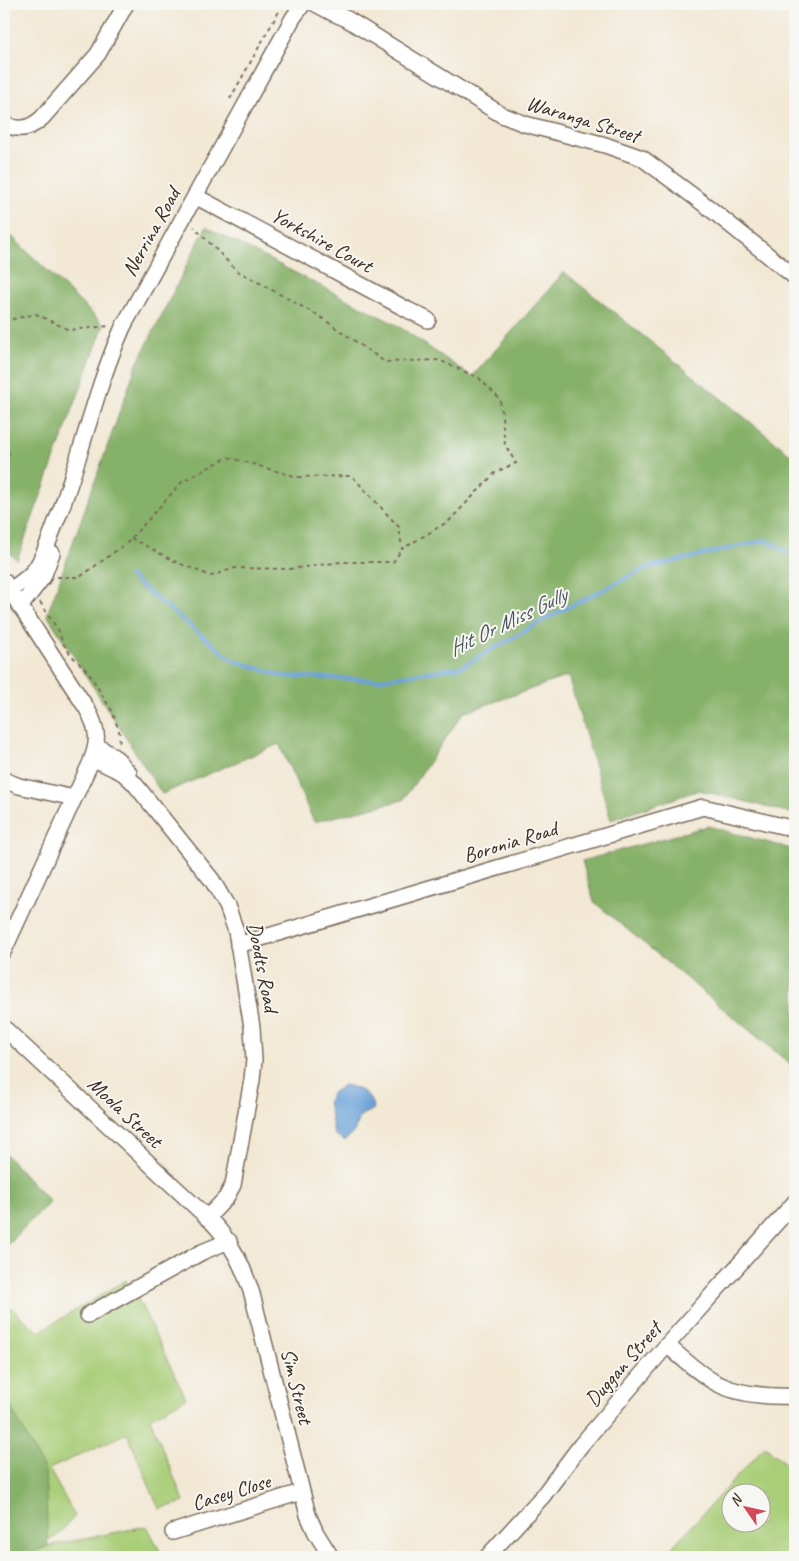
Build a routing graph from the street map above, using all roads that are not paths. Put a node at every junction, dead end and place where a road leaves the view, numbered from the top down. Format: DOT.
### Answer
graph roads {
  1 [pos="126,4"];
  2 [pos="303,4"];
  3 [pos="316,4"];
  4 [pos="331,4"];
  5 [pos="347,19"];
  6 [pos="9,118"];
  7 [pos="195,196"];
  8 [pos="795,277"];
  9 [pos="428,320"];
  10 [pos="66,495"];
  11 [pos="7,586"];
  12 [pos="20,607"];
  13 [pos="94,752"];
  14 [pos="4,780"];
  15 [pos="74,798"];
  16 [pos="795,829"];
  17 [pos="238,945"];
  18 [pos="4,950"];
  19 [pos="4,1028"];
  20 [pos="795,1202"];
  21 [pos="212,1222"];
  22 [pos="229,1241"];
  23 [pos="88,1315"];
  24 [pos="666,1345"];
  25 [pos="795,1396"];
  26 [pos="301,1492"];
  27 [pos="173,1532"];
  28 [pos="331,1557"];
  29 [pos="487,1557"];
  1 -- 6 [label="street"];
  2 -- 7 [label="street, Nerrina Road"];
  3 -- 5 [label="street, Waranga Street"];
  4 -- 5 [label="street, Waranga Street"];
  5 -- 8 [label="street, Waranga Street"];
  7 -- 9 [label="street, Yorkshire Court"];
  7 -- 10 [label="street, Nerrina Road"];
  10 -- 11 [label="street, Nerrina Road"];
  10 -- 12 [label="street, Nerrina Road"];
  11 -- 12 [label="street"];
  12 -- 13 [label="street"];
  13 -- 15 [label="street"];
  13 -- 17 [label="street, Doodts Road"];
  14 -- 15 [label="street"];
  15 -- 18 [label="street"];
  16 -- 17 [label="street, Boronia Road"];
  17 -- 21 [label="street, Doodts Road"];
  19 -- 21 [label="street, Moola Street"];
  20 -- 24 [label="street, Duggan Street"];
  21 -- 22 [label="street, Sim Street"];
  22 -- 23 [label="street"];
  22 -- 26 [label="street, Sim Street"];
  24 -- 25 [label="street"];
  24 -- 29 [label="street, Duggan Street"];
  26 -- 27 [label="street, Casey Close"];
  26 -- 28 [label="street, Sim Street"];
}
